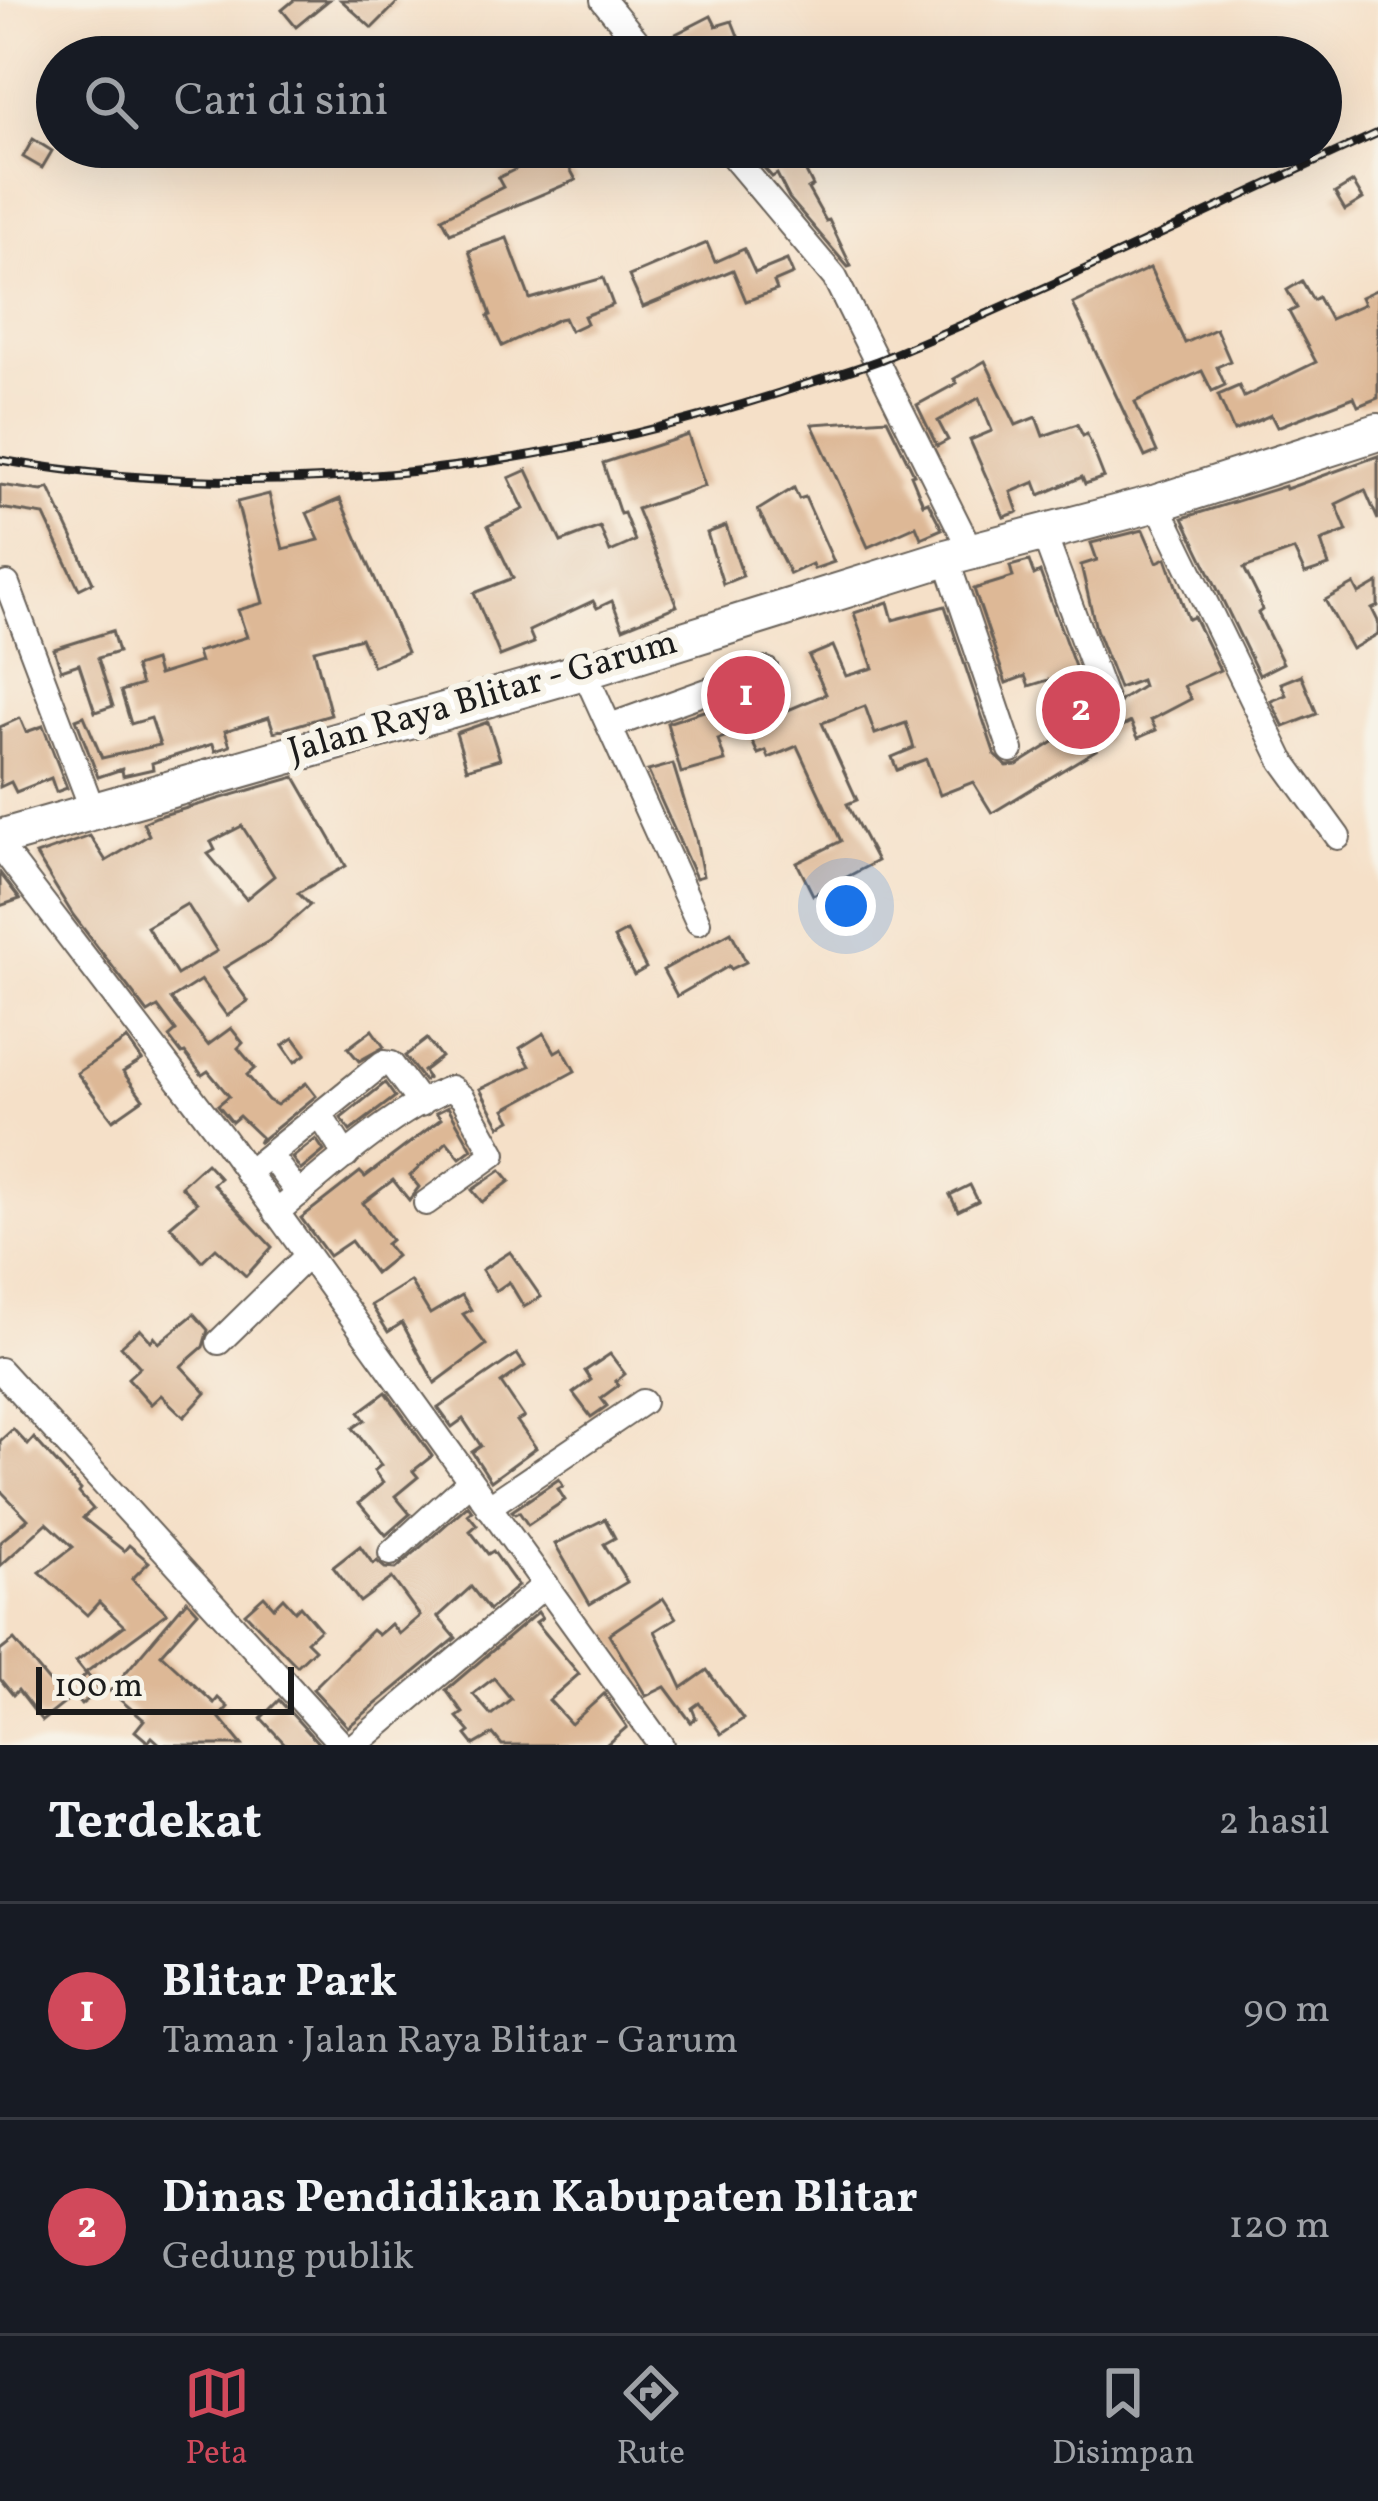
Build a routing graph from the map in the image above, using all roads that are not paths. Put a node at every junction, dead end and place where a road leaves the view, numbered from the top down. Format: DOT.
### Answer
graph roads {
  1 [pos="603,0"];
  2 [pos="633,36"];
  3 [pos="743,168"];
  4 [pos="1378,432"];
  5 [pos="1157,503"];
  6 [pos="1044,536"];
  7 [pos="959,554"];
  8 [pos="7,584"];
  9 [pos="584,670"];
  10 [pos="766,670"];
  11 [pos="1105,699"];
  12 [pos="610,726"];
  13 [pos="1011,750"];
  14 [pos="93,811"];
  15 [pos="1337,837"];
  16 [pos="0,843"];
  17 [pos="698,922"];
  18 [pos="421,1104"];
  19 [pos="320,1115"];
  20 [pos="269,1156"];
  21 [pos="346,1156"];
  22 [pos="247,1173"];
  23 [pos="299,1194"];
  24 [pos="426,1203"];
  25 [pos="276,1213"];
  26 [pos="307,1256"];
  27 [pos="219,1342"];
  28 [pos="0,1370"];
  29 [pos="643,1402"];
  30 [pos="470,1481"];
  31 [pos="488,1507"];
  32 [pos="391,1553"];
  33 [pos="546,1584"];
  34 [pos="342,1745"];
  35 [pos="355,1745"];
  36 [pos="662,1745"];
  1 -- 2 [label="street"];
  3 -- 7 [label="street"];
  4 -- 5 [label="highway, Jalan Raya Blitar - Garum"];
  5 -- 6 [label="highway, Jalan Raya Blitar - Garum"];
  5 -- 15 [label="street"];
  6 -- 7 [label="highway, Jalan Raya Blitar - Garum"];
  6 -- 11 [label="street"];
  7 -- 9 [label="highway, Jalan Raya Blitar - Garum"];
  7 -- 13 [label="street"];
  8 -- 14 [label="street"];
  9 -- 12 [label="street"];
  9 -- 14 [label="highway, Jalan Raya Blitar - Garum"];
  10 -- 12 [label="street"];
  12 -- 17 [label="street"];
  14 -- 16 [label="highway, Jalan Raya Blitar - Garum"];
  16 -- 22 [label="street"];
  18 -- 19 [label="street"];
  18 -- 21 [label="street"];
  18 -- 24 [label="street"];
  19 -- 20 [label="street"];
  19 -- 21 [label="street"];
  20 -- 22 [label="street"];
  20 -- 23 [label="street"];
  21 -- 23 [label="street"];
  22 -- 25 [label="street"];
  23 -- 25 [label="street"];
  25 -- 26 [label="street"];
  26 -- 27 [label="street"];
  26 -- 30 [label="street"];
  28 -- 34 [label="street"];
  29 -- 31 [label="street"];
  30 -- 31 [label="street"];
  30 -- 32 [label="street"];
  31 -- 33 [label="street"];
  33 -- 35 [label="street"];
  33 -- 36 [label="street"];
}
